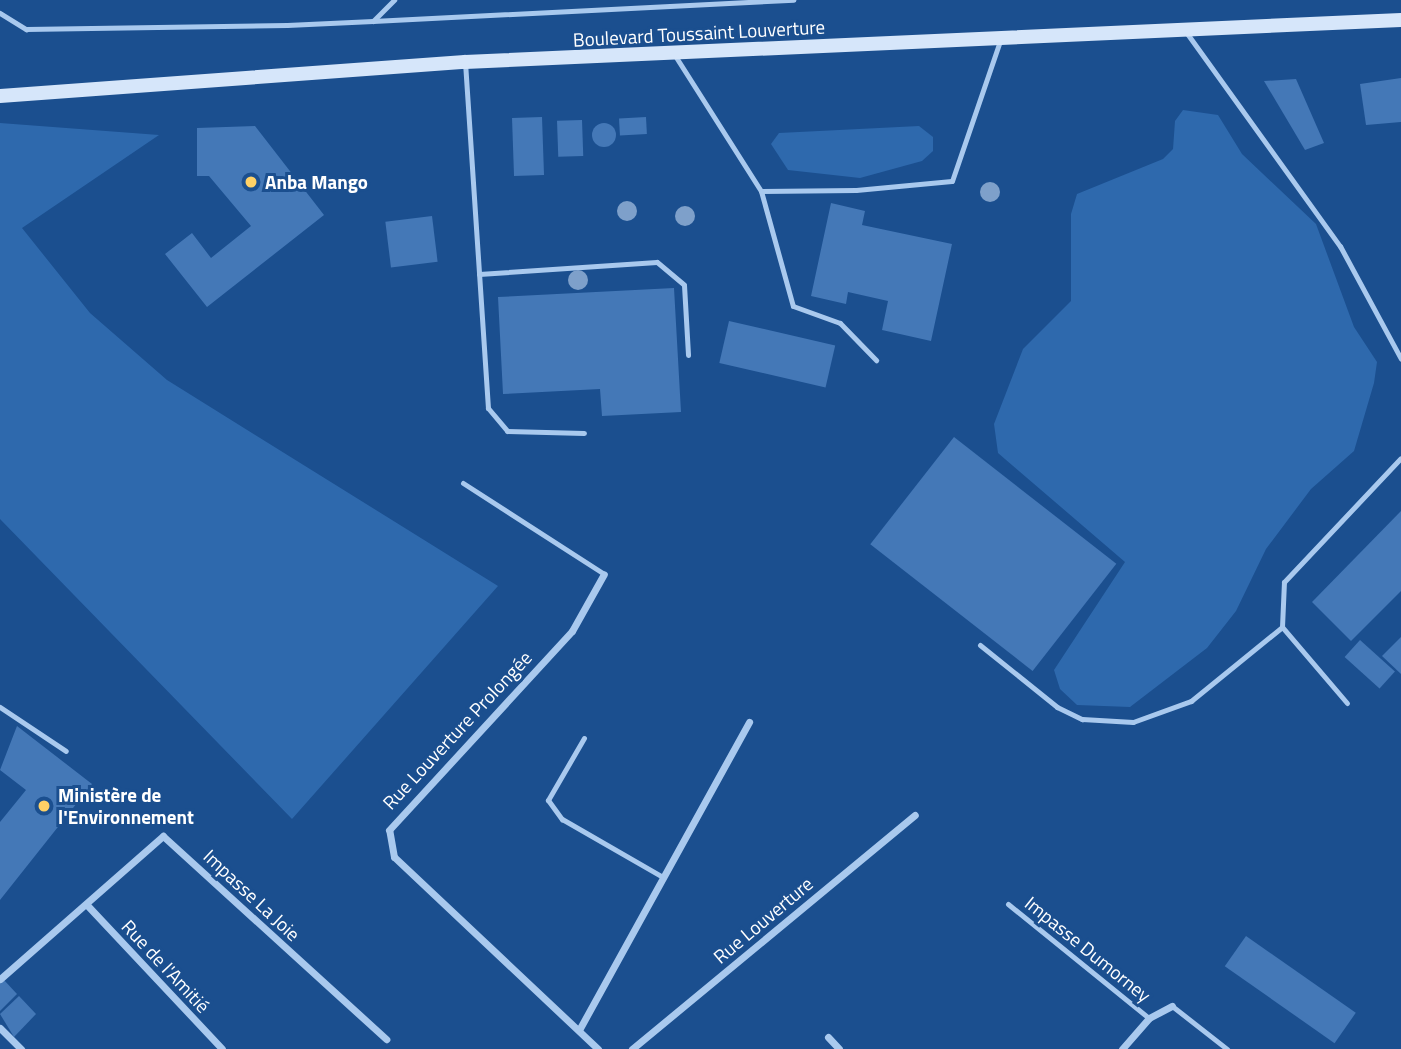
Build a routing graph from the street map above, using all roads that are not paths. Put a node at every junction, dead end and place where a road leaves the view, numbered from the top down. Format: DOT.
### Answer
graph roads {
  1 [pos="394,0"];
  2 [pos="793,0"];
  3 [pos="0,13"];
  4 [pos="1401,20"];
  5 [pos="373,21"];
  6 [pos="1185,30"];
  7 [pos="1001,38"];
  8 [pos="674,54"];
  9 [pos="465,62"];
  10 [pos="0,96"];
  11 [pos="761,191"];
  12 [pos="479,274"];
  13 [pos="688,355"];
  14 [pos="1401,359"];
  15 [pos="876,360"];
  16 [pos="584,433"];
  17 [pos="1401,458"];
  18 [pos="463,483"];
  19 [pos="604,573"];
  20 [pos="1282,627"];
  21 [pos="980,645"];
  22 [pos="1347,703"];
  23 [pos="0,707"];
  24 [pos="749,722"];
  25 [pos="584,738"];
  26 [pos="66,751"];
  27 [pos="915,815"];
  28 [pos="663,877"];
  29 [pos="1008,904"];
  30 [pos="87,905"];
  31 [pos="0,979"];
  32 [pos="1172,1006"];
  33 [pos="1149,1018"];
  34 [pos="0,1028"];
  35 [pos="579,1030"];
  36 [pos="828,1037"];
  37 [pos="386,1039"];
  38 [pos="21,1049"];
  39 [pos="222,1049"];
  40 [pos="598,1049"];
  41 [pos="632,1049"];
  42 [pos="839,1049"];
  43 [pos="1122,1049"];
  44 [pos="1227,1049"];
  1 -- 5 [label="lane"];
  2 -- 5 [label="lane"];
  3 -- 5 [label="lane"];
  4 -- 6 [label="main road, Boulevard Toussaint Louverture"];
  6 -- 7 [label="main road, Boulevard Toussaint Louverture"];
  6 -- 14 [label="lane"];
  7 -- 8 [label="main road, Boulevard Toussaint Louverture"];
  7 -- 11 [label="lane"];
  8 -- 9 [label="main road, Boulevard Toussaint Louverture"];
  8 -- 11 [label="lane"];
  9 -- 10 [label="main road, Boulevard Toussaint Louverture"];
  9 -- 12 [label="lane"];
  11 -- 15 [label="lane"];
  12 -- 13 [label="lane"];
  12 -- 16 [label="lane"];
  17 -- 20 [label="lane"];
  18 -- 19 [label="lane"];
  19 -- 35 [label="street, Rue Louverture Prolongée"];
  20 -- 21 [label="lane"];
  20 -- 22 [label="lane"];
  23 -- 26 [label="lane"];
  24 -- 28 [label="street"];
  25 -- 28 [label="lane"];
  27 -- 41 [label="street, Rue Louverture"];
  28 -- 35 [label="street"];
  29 -- 33 [label="lane, Impasse Dumorney"];
  30 -- 31 [label="street, Impasse La Joie"];
  30 -- 37 [label="street, Impasse La Joie"];
  30 -- 39 [label="street, Rue de l'Amitié"];
  32 -- 33 [label="street"];
  32 -- 44 [label="lane"];
  33 -- 43 [label="street"];
  34 -- 38 [label="street"];
  35 -- 40 [label="street, Rue Louverture Prolongée"];
  36 -- 42 [label="street"];
}
